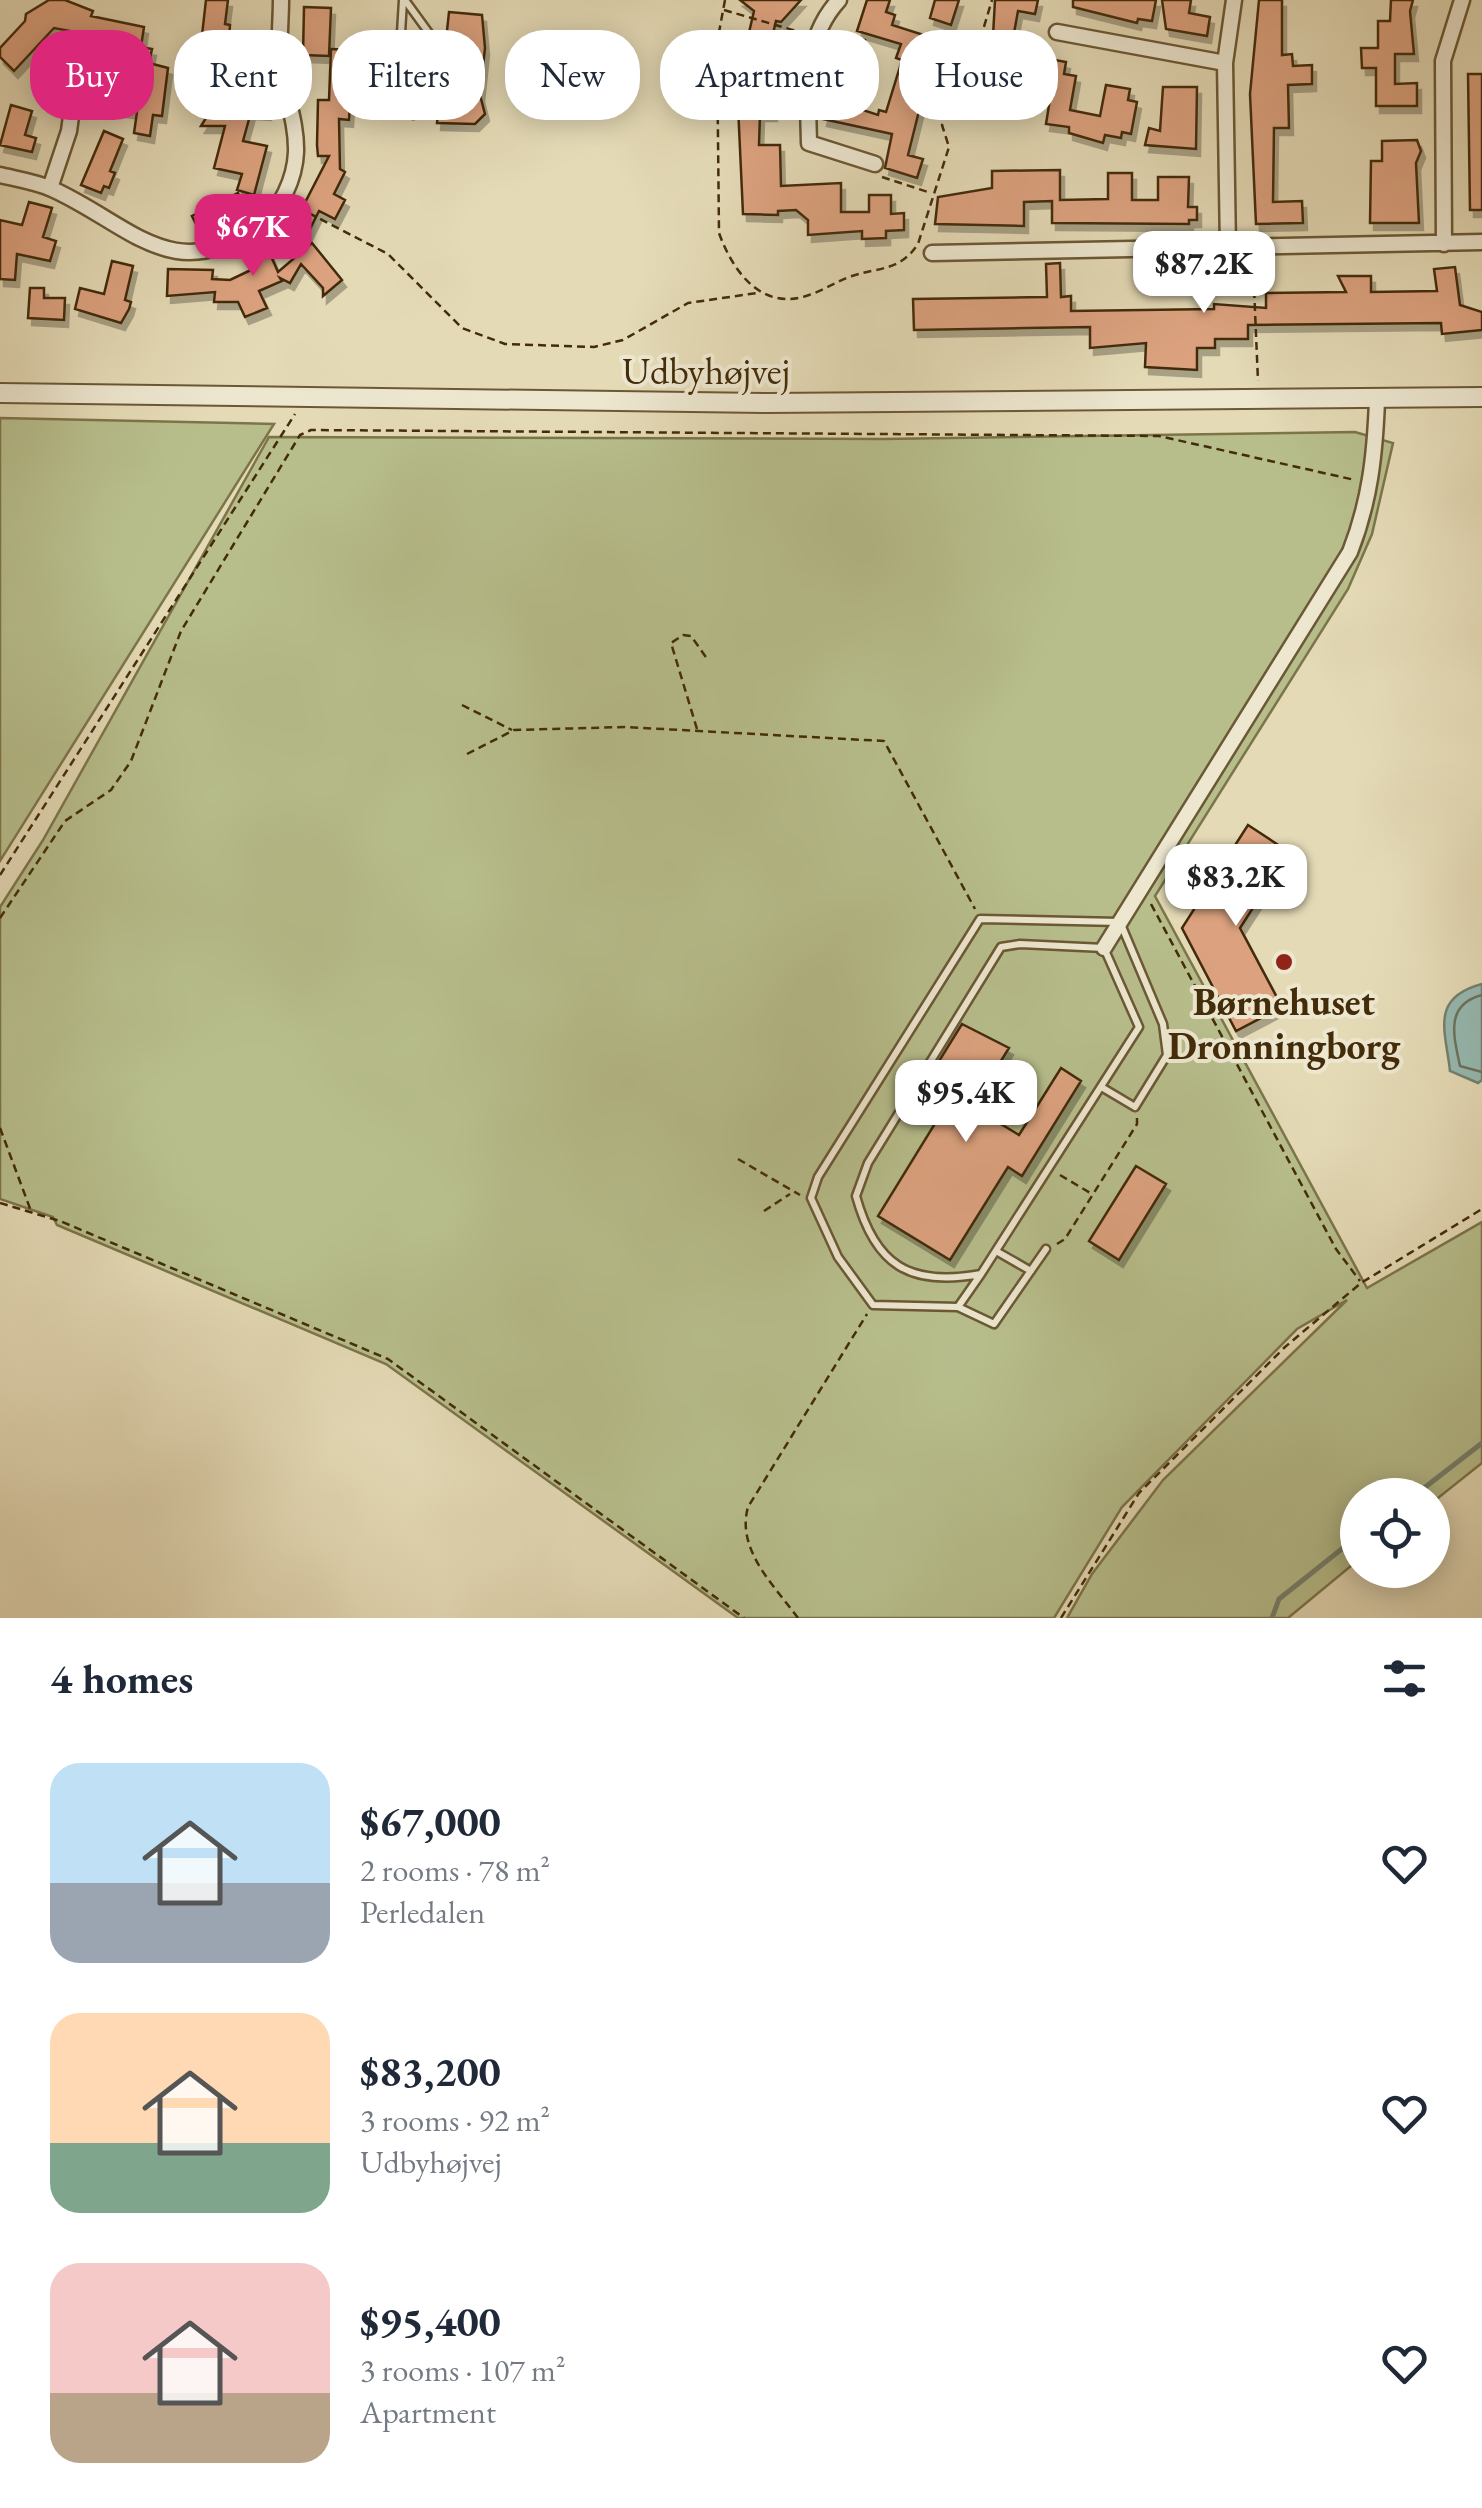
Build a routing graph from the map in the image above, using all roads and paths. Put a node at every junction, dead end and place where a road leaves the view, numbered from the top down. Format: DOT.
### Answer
graph roads {
  1 [pos="281,0"];
  2 [pos="404,0"];
  3 [pos="725,0"];
  4 [pos="839,0"];
  5 [pos="992,0"];
  6 [pos="1234,0"];
  7 [pos="1462,0"];
  8 [pos="723,9"];
  9 [pos="793,30"];
  10 [pos="820,30"];
  11 [pos="1058,32"];
  12 [pos="1225,64"];
  13 [pos="70,120"];
  14 [pos="809,120"];
  15 [pos="875,164"];
  16 [pos="0,175"];
  17 [pos="50,188"];
  18 [pos="933,194"];
  19 [pos="282,200"];
  20 [pos="311,240"];
  21 [pos="1482,242"];
  22 [pos="1444,244"];
  23 [pos="1253,247"];
  24 [pos="1228,248"];
  25 [pos="932,253"];
  26 [pos="292,256"];
  27 [pos="758,292"];
  28 [pos="0,390"];
  29 [pos="294,397"];
  30 [pos="1482,397"];
  31 [pos="1259,400"];
  32 [pos="1377,400"];
  33 [pos="1371,483"];
  34 [pos="708,660"];
  35 [pos="462,705"];
  36 [pos="514,730"];
  37 [pos="697,730"];
  38 [pos="466,754"];
  39 [pos="0,875"];
  40 [pos="1142,888"];
  41 [pos="0,918"];
  42 [pos="980,920"];
  43 [pos="1120,922"];
  44 [pos="1104,948"];
  45 [pos="1103,1088"];
  46 [pos="1135,1108"];
  47 [pos="0,1128"];
  48 [pos="738,1159"];
  49 [pos="1050,1168"];
  50 [pos="792,1193"];
  51 [pos="1093,1195"];
  52 [pos="811,1198"];
  53 [pos="0,1203"];
  54 [pos="1482,1208"];
  55 [pos="764,1210"];
  56 [pos="31,1212"];
  57 [pos="1046,1248"];
  58 [pos="996,1251"];
  59 [pos="1030,1272"];
  60 [pos="981,1274"];
  61 [pos="1361,1283"];
  62 [pos="874,1304"];
  63 [pos="958,1307"];
  64 [pos="744,1618"];
  65 [pos="798,1618"];
  66 [pos="1061,1618"];
  1 -- 19 [label="street"];
  2 -- 2 [label="lane"];
  3 -- 8 [label="path"];
  4 -- 10 [label="street"];
  5 -- 18 [label="path"];
  6 -- 12 [label="street"];
  7 -- 22 [label="street"];
  8 -- 9 [label="path"];
  8 -- 27 [label="path"];
  11 -- 12 [label="street"];
  12 -- 24 [label="street"];
  13 -- 17 [label="street"];
  14 -- 15 [label="street"];
  15 -- 18 [label="path"];
  16 -- 17 [label="street"];
  17 -- 19 [label="street"];
  18 -- 27 [label="path"];
  19 -- 27 [label="path"];
  20 -- 26 [label="path"];
  21 -- 22 [label="street"];
  22 -- 23 [label="street"];
  23 -- 24 [label="street"];
  23 -- 31 [label="path"];
  24 -- 25 [label="street"];
  28 -- 29 [label="street, Udbyhøjvej"];
  29 -- 31 [label="street, Udbyhøjvej"];
  29 -- 39 [label="path"];
  30 -- 32 [label="street, Udbyhøjvej"];
  31 -- 32 [label="street, Udbyhøjvej"];
  32 -- 33 [label="street"];
  33 -- 40 [label="street"];
  33 -- 41 [label="path"];
  34 -- 37 [label="path"];
  35 -- 36 [label="path"];
  36 -- 37 [label="path"];
  36 -- 38 [label="path"];
  37 -- 42 [label="path"];
  40 -- 43 [label="street"];
  40 -- 61 [label="path"];
  42 -- 43 [label="lane"];
  42 -- 52 [label="lane"];
  43 -- 44 [label="street"];
  43 -- 46 [label="lane"];
  44 -- 45 [label="lane"];
  44 -- 60 [label="lane"];
  45 -- 46 [label="lane"];
  45 -- 49 [label="lane"];
  46 -- 51 [label="path"];
  47 -- 56 [label="path"];
  48 -- 50 [label="path"];
  49 -- 51 [label="path"];
  49 -- 58 [label="lane"];
  50 -- 52 [label="path"];
  50 -- 55 [label="path"];
  51 -- 57 [label="path"];
  52 -- 62 [label="lane"];
  53 -- 56 [label="path"];
  54 -- 61 [label="path"];
  56 -- 64 [label="path"];
  57 -- 59 [label="lane"];
  58 -- 59 [label="lane"];
  58 -- 60 [label="lane"];
  59 -- 63 [label="lane"];
  60 -- 63 [label="lane"];
  61 -- 66 [label="path"];
  62 -- 63 [label="lane"];
  62 -- 65 [label="path"];
}
